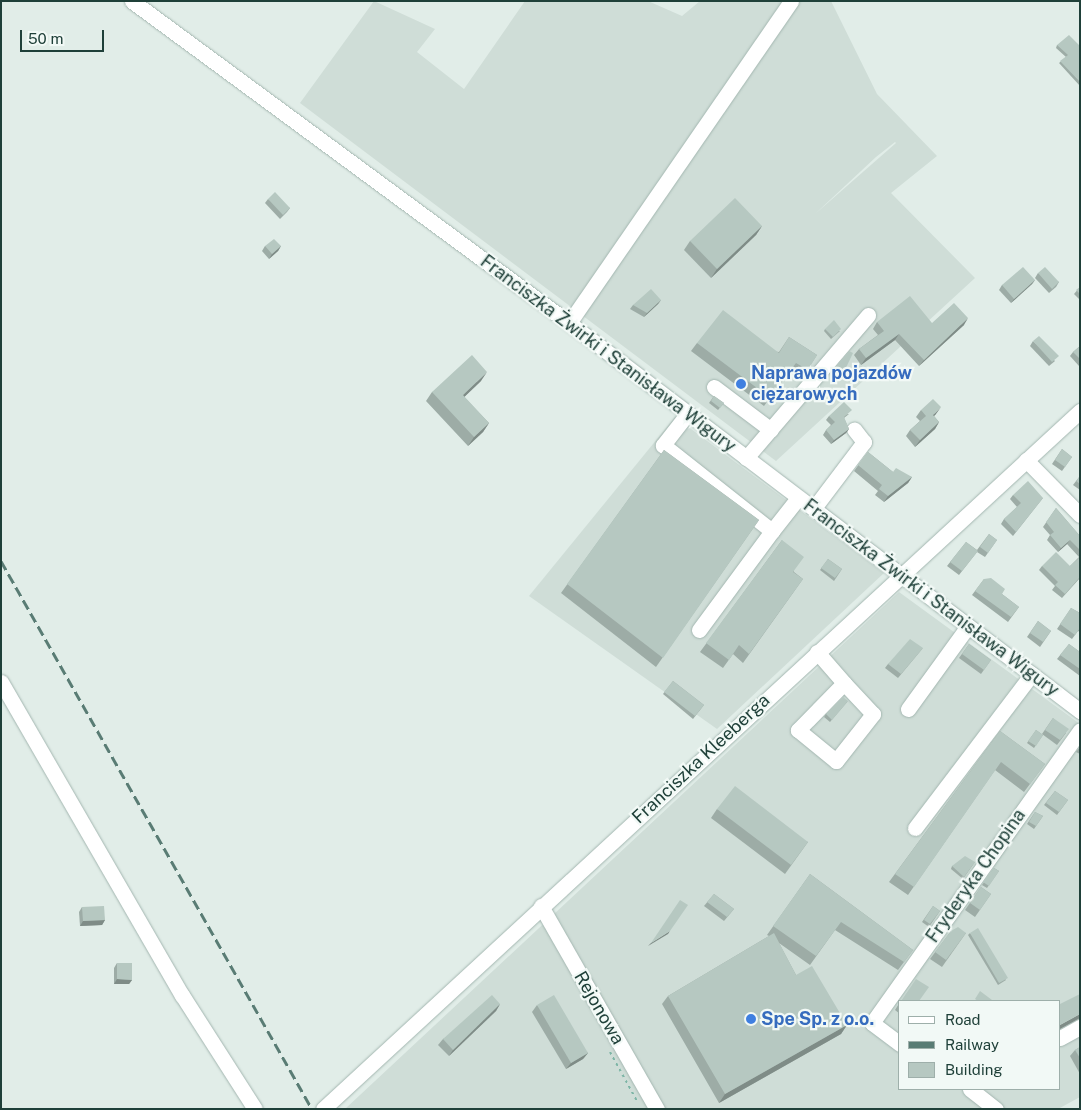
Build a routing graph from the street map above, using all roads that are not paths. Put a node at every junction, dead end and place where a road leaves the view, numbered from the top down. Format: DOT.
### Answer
graph roads {
  1 [pos="132,1"];
  2 [pos="791,1"];
  3 [pos="868,316"];
  4 [pos="569,323"];
  5 [pos="714,386"];
  6 [pos="1080,411"];
  7 [pos="688,414"];
  8 [pos="854,429"];
  9 [pos="771,430"];
  10 [pos="746,458"];
  11 [pos="1026,460"];
  12 [pos="798,498"];
  13 [pos="814,508"];
  14 [pos="1080,516"];
  15 [pos="772,531"];
  16 [pos="902,574"];
  17 [pos="968,626"];
  18 [pos="699,630"];
  19 [pos="817,652"];
  20 [pos="1032,674"];
  21 [pos="1,682"];
  22 [pos="844,683"];
  23 [pos="7,702"];
  24 [pos="908,709"];
  25 [pos="1080,711"];
  26 [pos="1080,730"];
  27 [pos="915,828"];
  28 [pos="541,906"];
  29 [pos="1080,1027"];
  30 [pos="1061,1037"];
  31 [pos="898,1042"];
  32 [pos="971,1090"];
  33 [pos="255,1109"];
  34 [pos="323,1109"];
  35 [pos="657,1109"];
  36 [pos="996,1109"];
  1 -- 4 [label="street, Franciszka Żwirki i Stanisława Wigury"];
  2 -- 4 [label="street"];
  3 -- 9 [label="street"];
  4 -- 7 [label="street, Franciszka Żwirki i Stanisława Wigury"];
  5 -- 9 [label="street"];
  6 -- 11 [label="street, Franciszka Kleeberga"];
  7 -- 10 [label="street, Franciszka Żwirki i Stanisława Wigury"];
  7 -- 15 [label="street"];
  8 -- 13 [label="street"];
  9 -- 10 [label="street"];
  10 -- 12 [label="street, Franciszka Żwirki i Stanisława Wigury"];
  11 -- 14 [label="street"];
  11 -- 16 [label="street, Franciszka Kleeberga"];
  12 -- 13 [label="street, Franciszka Żwirki i Stanisława Wigury"];
  12 -- 15 [label="street"];
  13 -- 16 [label="street, Franciszka Żwirki i Stanisława Wigury"];
  15 -- 18 [label="street"];
  16 -- 17 [label="street, Franciszka Żwirki i Stanisława Wigury"];
  16 -- 19 [label="street, Franciszka Kleeberga"];
  17 -- 20 [label="street, Franciszka Żwirki i Stanisława Wigury"];
  17 -- 24 [label="street"];
  19 -- 22 [label="street"];
  19 -- 28 [label="street, Franciszka Kleeberga"];
  20 -- 25 [label="street, Franciszka Żwirki i Stanisława Wigury"];
  20 -- 27 [label="street"];
  21 -- 23 [label="street"];
  22 -- 22 [label="street"];
  23 -- 33 [label="street"];
  26 -- 31 [label="street, Fryderyka Chopina"];
  28 -- 34 [label="street, Franciszka Kleeberga"];
  28 -- 35 [label="street, Rejonowa"];
  29 -- 30 [label="street"];
  32 -- 36 [label="street"];
}
